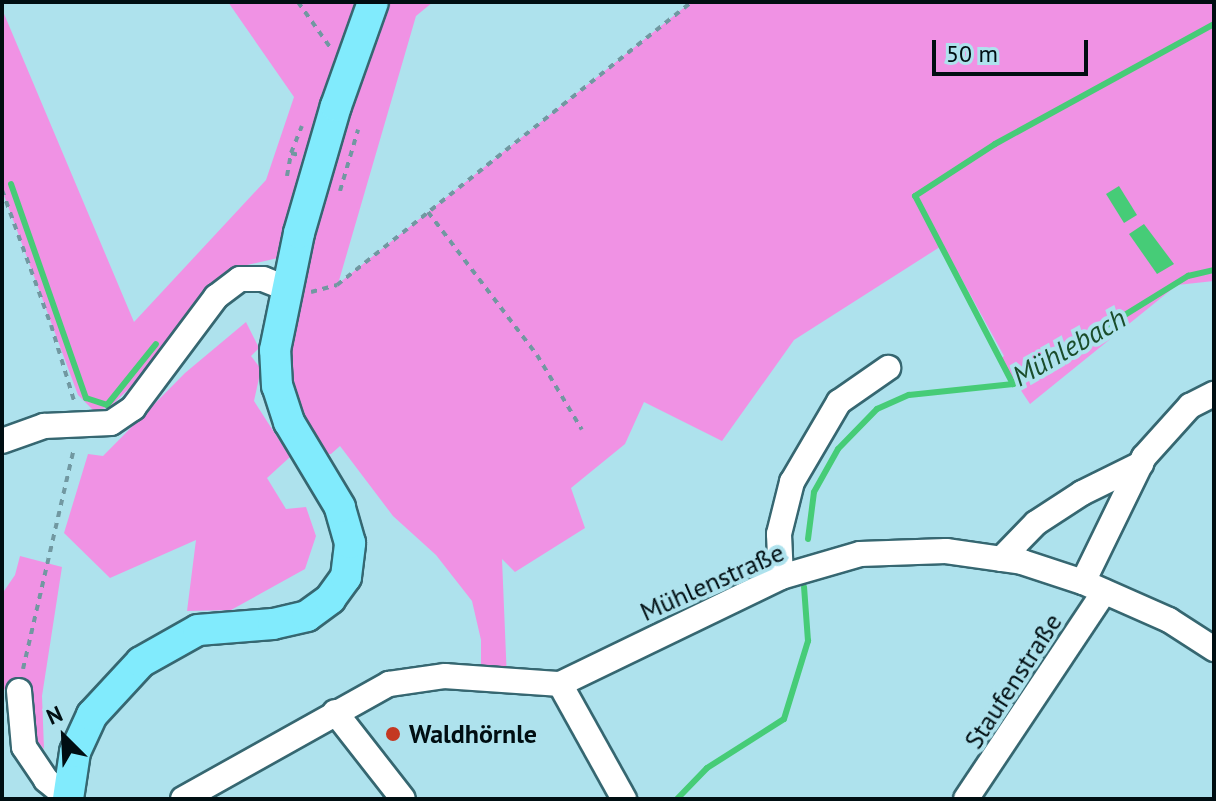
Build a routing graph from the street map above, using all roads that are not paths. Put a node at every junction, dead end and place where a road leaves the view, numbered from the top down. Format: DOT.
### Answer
graph roads {
  1 [pos="373,2"];
  2 [pos="285,288"];
  3 [pos="888,368"];
  4 [pos="1214,394"];
  5 [pos="2,441"];
  6 [pos="1141,464"];
  7 [pos="1001,559"];
  8 [pos="781,577"];
  9 [pos="1094,587"];
  10 [pos="1214,649"];
  11 [pos="560,684"];
  12 [pos="19,691"];
  13 [pos="335,712"];
  14 [pos="68,798"];
  15 [pos="183,799"];
  16 [pos="403,799"];
  17 [pos="624,799"];
  18 [pos="966,799"];
  1 -- 2 [label="main road"];
  2 -- 5 [label="street"];
  2 -- 14 [label="main road"];
  3 -- 8 [label="street"];
  4 -- 6 [label="street, Staufenstraße"];
  6 -- 7 [label="street"];
  6 -- 9 [label="street, Staufenstraße"];
  7 -- 8 [label="street, Mühlenstraße"];
  7 -- 9 [label="street, Mühlenstraße"];
  8 -- 11 [label="street, Mühlenstraße"];
  9 -- 10 [label="street, Mühlenstraße"];
  9 -- 18 [label="street, Staufenstraße"];
  11 -- 13 [label="street, Mühlenstraße"];
  11 -- 17 [label="street"];
  12 -- 14 [label="street"];
  13 -- 15 [label="street, Mühlenstraße"];
  13 -- 16 [label="street"];
}
